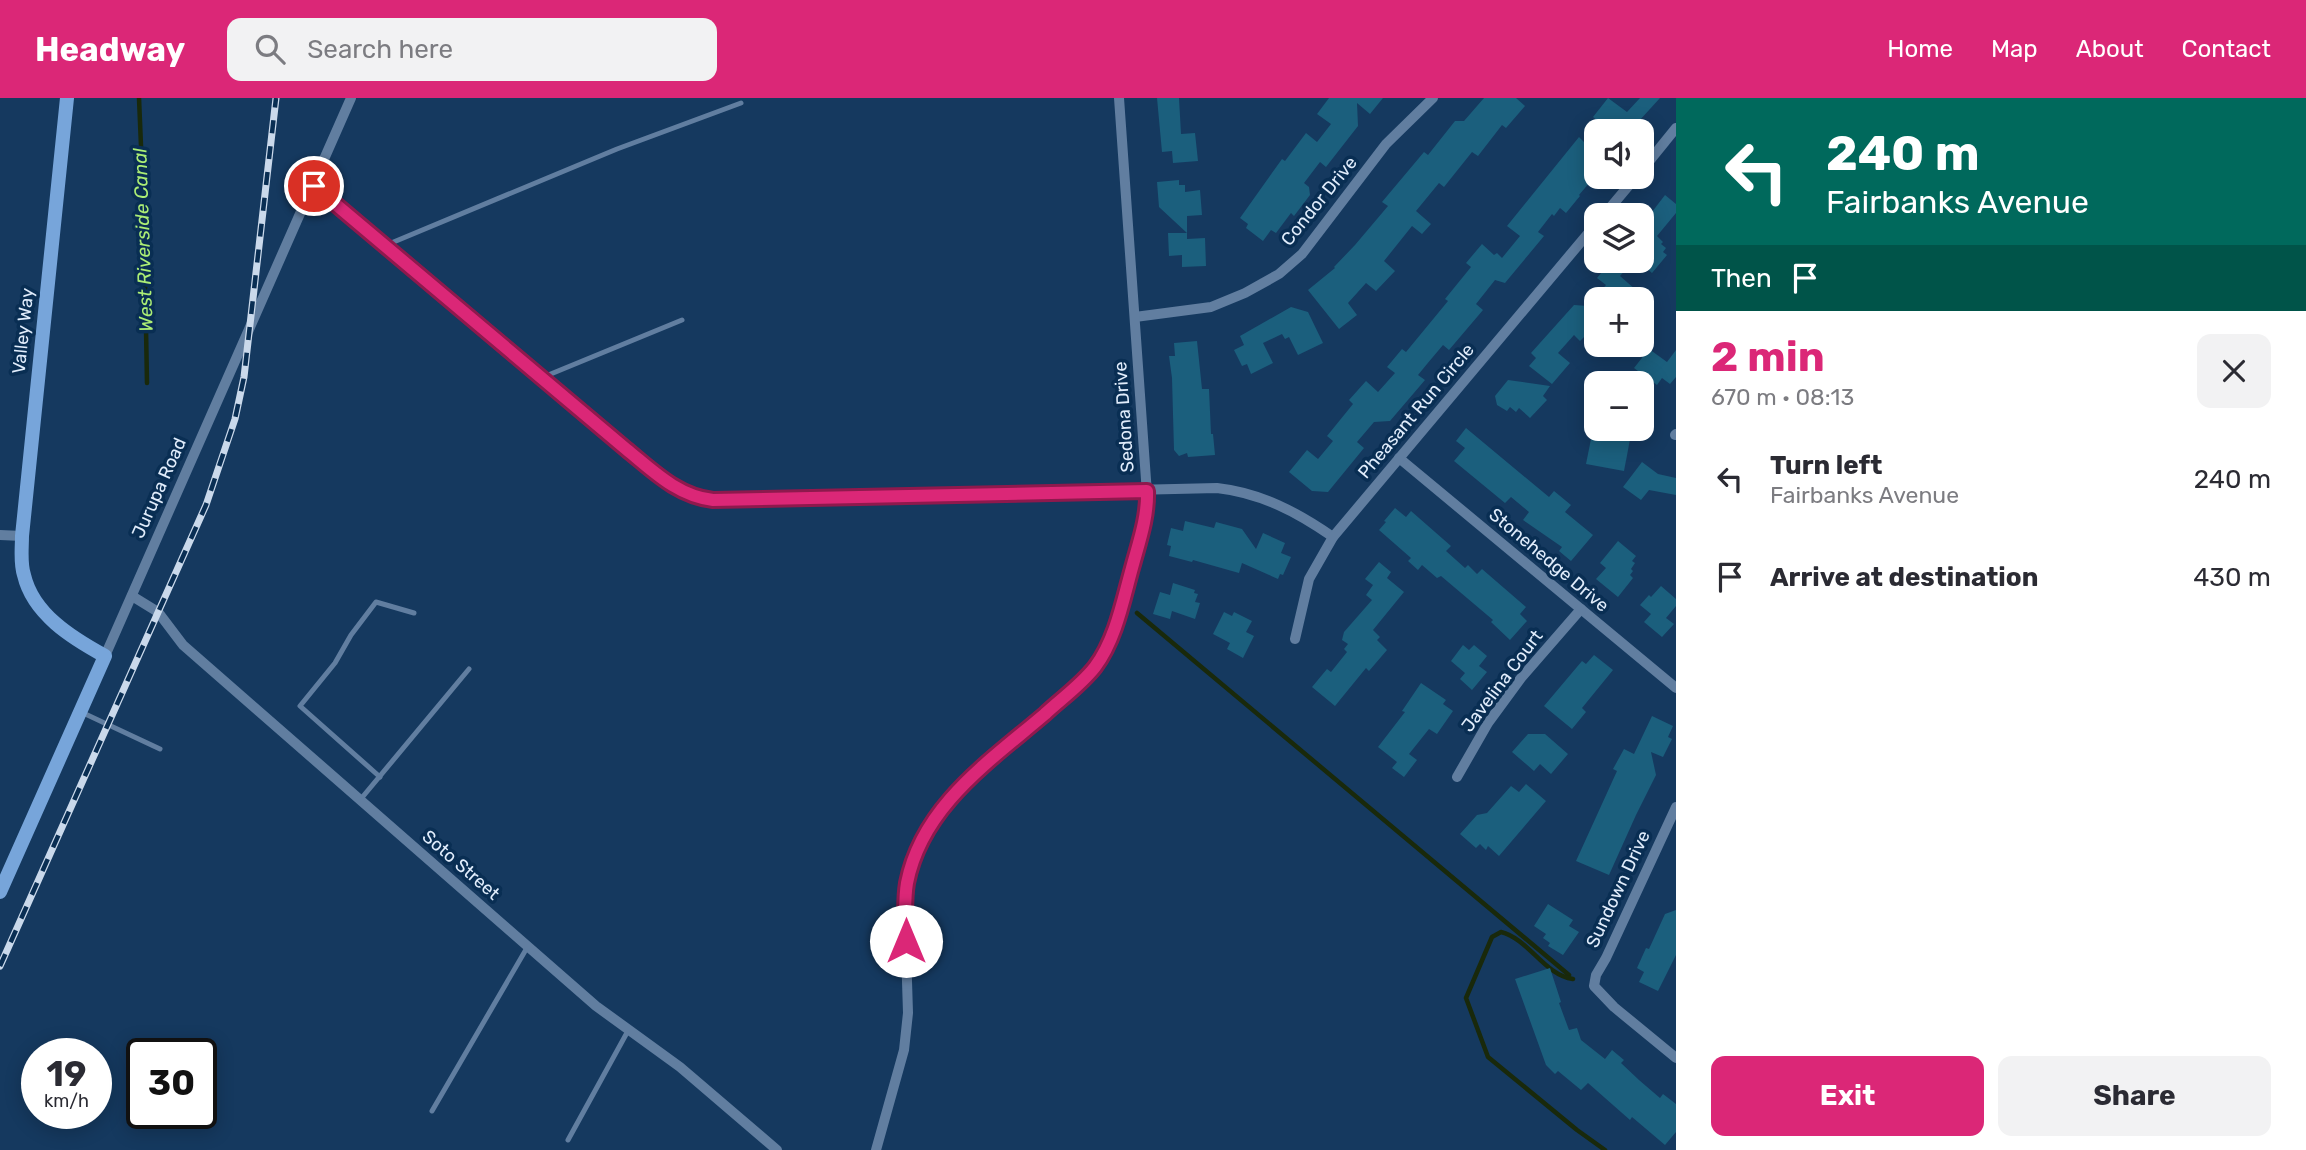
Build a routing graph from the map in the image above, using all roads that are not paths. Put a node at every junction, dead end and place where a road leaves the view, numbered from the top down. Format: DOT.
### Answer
graph roads {
  1 [pos="67,98"];
  2 [pos="351,98"];
  3 [pos="1119,98"];
  4 [pos="1433,98"];
  5 [pos="741,103"];
  6 [pos="1676,128"];
  7 [pos="1654,155"];
  8 [pos="314,186"];
  9 [pos="1626,189"];
  10 [pos="1614,203"];
  11 [pos="1584,238"];
  12 [pos="384,246"];
  13 [pos="1135,317"];
  14 [pos="682,320"];
  15 [pos="541,378"];
  16 [pos="1399,458"];
  17 [pos="1147,491"];
  18 [pos="0,535"];
  19 [pos="22,536"];
  20 [pos="1333,537"];
  21 [pos="132,596"];
  22 [pos="1581,609"];
  23 [pos="414,612"];
  24 [pos="1295,639"];
  25 [pos="105,656"];
  26 [pos="469,669"];
  27 [pos="1676,688"];
  28 [pos="80,712"];
  29 [pos="160,749"];
  30 [pos="380,777"];
  31 [pos="1457,777"];
  32 [pos="360,800"];
  33 [pos="1676,807"];
  34 [pos="0,892"];
  35 [pos="528,946"];
  36 [pos="629,1029"];
  37 [pos="1676,1058"];
  38 [pos="432,1111"];
  39 [pos="568,1140"];
  40 [pos="777,1150"];
  41 [pos="876,1150"];
  1 -- 19 [label="street, Valley Way"];
  2 -- 8 [label="street, Jurupa Road"];
  3 -- 13 [label="street, Sedona Drive"];
  4 -- 13 [label="street, Condor Drive"];
  5 -- 12 [label="lane"];
  6 -- 7 [label="street"];
  8 -- 12 [label="street"];
  8 -- 21 [label="street, Jurupa Road"];
  9 -- 10 [label="street"];
  11 -- 16 [label="street, Pheasant Run Circle"];
  12 -- 15 [label="street"];
  13 -- 17 [label="street, Sedona Drive"];
  14 -- 15 [label="lane"];
  15 -- 17 [label="street"];
  16 -- 20 [label="street, Pheasant Run Circle"];
  16 -- 22 [label="street, Stonehedge Drive"];
  17 -- 20 [label="street"];
  17 -- 41 [label="street, Sedona Drive"];
  18 -- 19 [label="street"];
  19 -- 25 [label="street, Valley Way"];
  20 -- 24 [label="street, Pheasant Run Circle"];
  21 -- 25 [label="street, Jurupa Road"];
  21 -- 32 [label="street, Soto Street"];
  22 -- 27 [label="street, Stonehedge Drive"];
  22 -- 31 [label="street, Javelina Court"];
  23 -- 30 [label="lane"];
  25 -- 28 [label="street, Jurupa Road"];
  26 -- 30 [label="lane"];
  28 -- 29 [label="lane"];
  28 -- 34 [label="street, Jurupa Road"];
  30 -- 32 [label="lane"];
  32 -- 35 [label="street, Soto Street"];
  33 -- 37 [label="street, Sundown Drive"];
  35 -- 36 [label="street, Soto Street"];
  35 -- 38 [label="lane"];
  36 -- 39 [label="lane"];
  36 -- 40 [label="street, Soto Street"];
}
